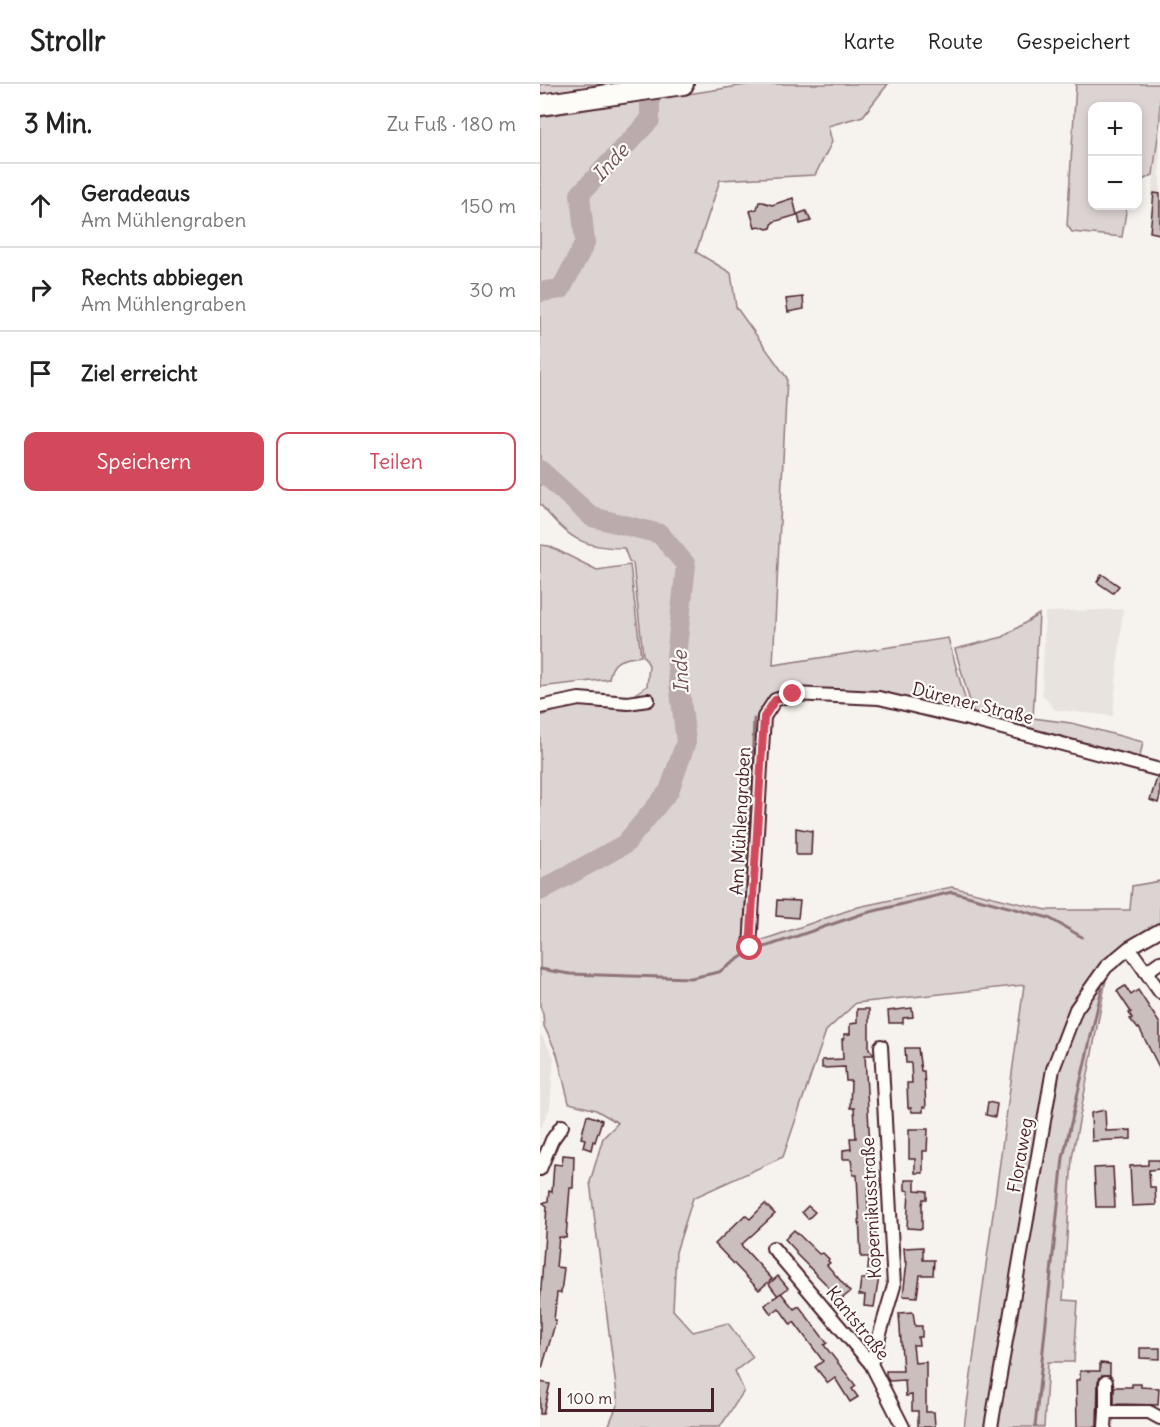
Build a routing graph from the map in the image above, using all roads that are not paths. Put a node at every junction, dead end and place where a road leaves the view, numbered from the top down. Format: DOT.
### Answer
graph roads {
  1 [pos="683,84"];
  2 [pos="540,105"];
  3 [pos="648,700"];
  4 [pos="775,700"];
  5 [pos="540,707"];
  6 [pos="1160,770"];
  7 [pos="1160,930"];
  8 [pos="750,948"];
  9 [pos="1129,948"];
  10 [pos="1160,962"];
  11 [pos="1146,972"];
  12 [pos="1160,992"];
  13 [pos="881,1046"];
  14 [pos="562,1126"];
  15 [pos="540,1169"];
  16 [pos="773,1248"];
  17 [pos="871,1364"];
  18 [pos="1106,1382"];
  19 [pos="1106,1412"];
  20 [pos="1160,1418"];
  21 [pos="903,1427"];
  22 [pos="991,1427"];
  23 [pos="1105,1427"];
  1 -- 2 [label="main road"];
  3 -- 5 [label="street"];
  4 -- 6 [label="street, Dürener Straße"];
  4 -- 8 [label="street, Am Mühlengraben"];
  7 -- 9 [label="street, Floraweg"];
  9 -- 11 [label="street"];
  9 -- 22 [label="street, Floraweg"];
  10 -- 11 [label="street"];
  11 -- 12 [label="street"];
  13 -- 17 [label="street, Kopernikusstraße"];
  14 -- 15 [label="street"];
  16 -- 17 [label="street, Kantstraße"];
  17 -- 21 [label="street, Kantstraße"];
  18 -- 19 [label="street"];
  19 -- 20 [label="street"];
  19 -- 23 [label="street"];
}
